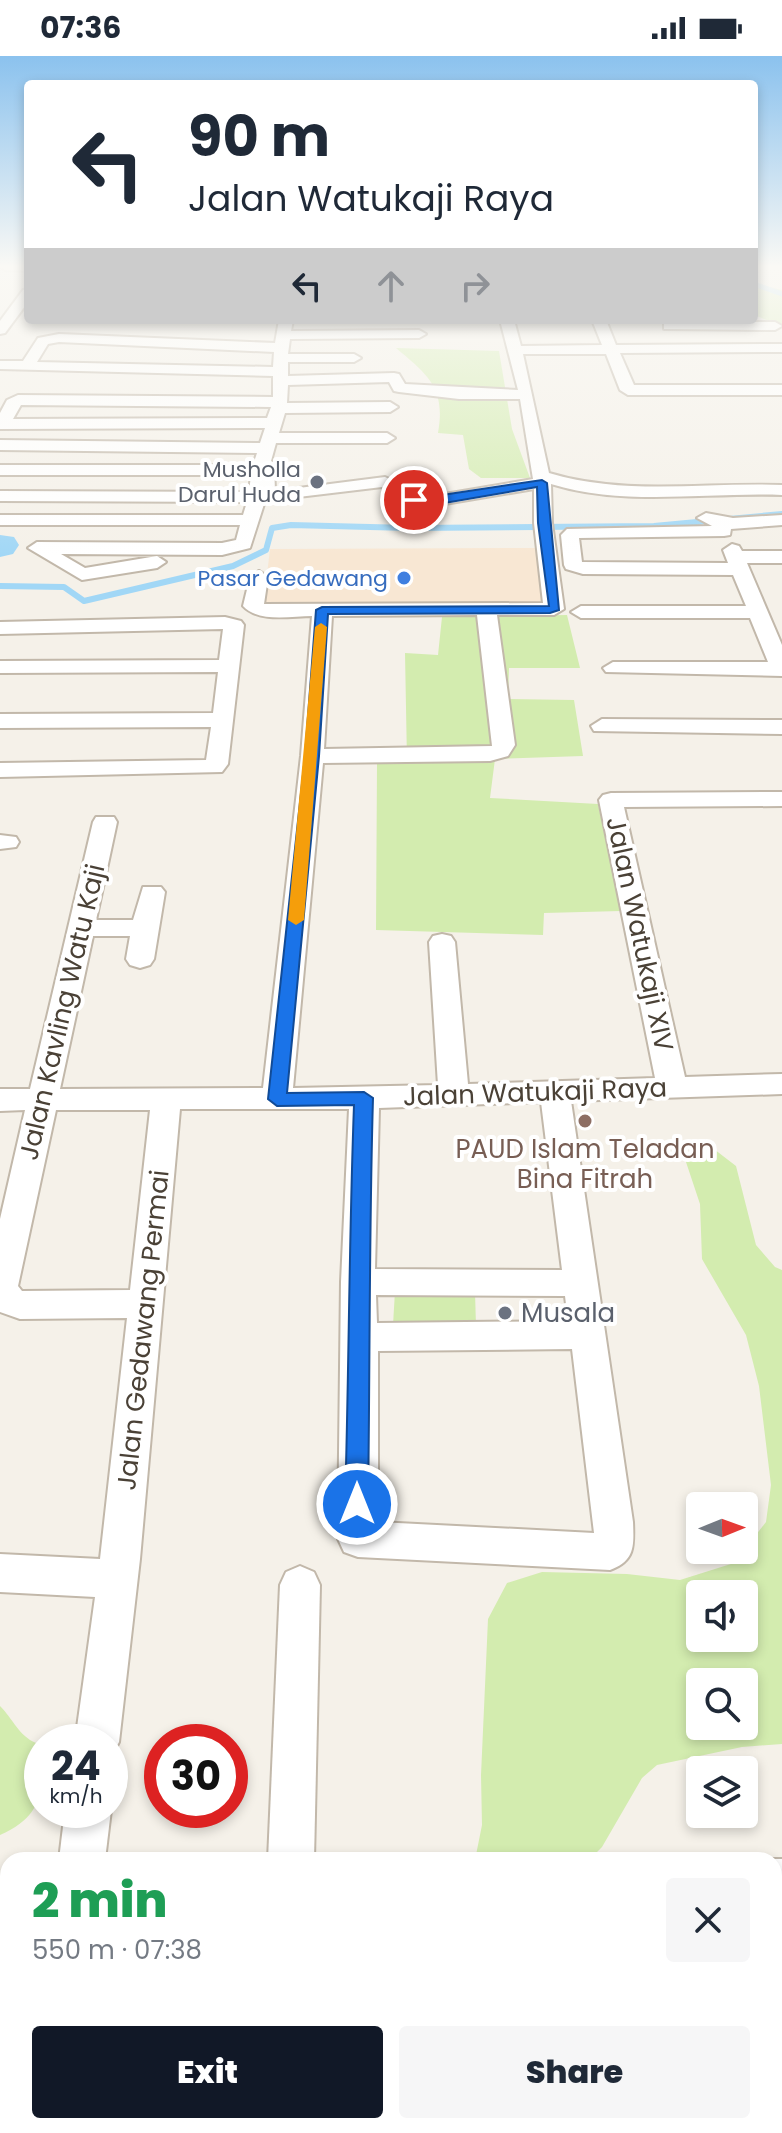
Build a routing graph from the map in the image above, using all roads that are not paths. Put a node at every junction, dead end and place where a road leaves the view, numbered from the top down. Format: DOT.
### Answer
graph roads {
  1 [pos="30,363"];
  2 [pos="83,363"];
  3 [pos="280,363"];
  4 [pos="331,363"];
  5 [pos="523,363"];
  6 [pos="617,363"];
  7 [pos="664,363"];
  8 [pos="687,363"];
  9 [pos="737,363"];
  10 [pos="766,363"];
  11 [pos="0,365"];
  12 [pos="27,366"];
  13 [pos="690,370"];
  14 [pos="782,388"];
  15 [pos="526,394"];
  16 [pos="390,407"];
  17 [pos="1,424"];
  18 [pos="270,436"];
  19 [pos="387,438"];
  20 [pos="0,445"];
  21 [pos="0,470"];
  22 [pos="542,480"];
  23 [pos="713,489"];
  24 [pos="628,490"];
  25 [pos="782,490"];
  26 [pos="0,496"];
  27 [pos="257,497"];
  28 [pos="685,511"];
  29 [pos="251,520"];
  30 [pos="782,520"];
  31 [pos="0,521"];
  32 [pos="717,524"];
  33 [pos="782,557"];
  34 [pos="737,563"];
  35 [pos="259,577"];
  36 [pos="758,603"];
  37 [pos="322,610"];
  38 [pos="486,610"];
  39 [pos="581,612"];
  40 [pos="0,628"];
  41 [pos="780,659"];
  42 [pos="229,666"];
  43 [pos="0,667"];
  44 [pos="613,668"];
  45 [pos="223,720"];
  46 [pos="0,721"];
  47 [pos="602,726"];
  48 [pos="782,727"];
  49 [pos="312,756"];
  50 [pos="0,770"];
  51 [pos="782,799"];
  52 [pos="105,822"];
  53 [pos="152,892"];
  54 [pos="81,928"];
  55 [pos="145,928"];
  56 [pos="442,942"];
  57 [pos="140,959"];
  58 [pos="782,1084"];
  59 [pos="672,1086"];
  60 [pos="555,1093"];
  61 [pos="454,1096"];
  62 [pos="364,1098"];
  63 [pos="42,1099"];
  64 [pos="277,1099"];
  65 [pos="0,1100"];
  66 [pos="166,1101"];
  67 [pos="358,1282"];
  68 [pos="580,1283"];
  69 [pos="146,1304"];
  70 [pos="587,1335"];
  71 [pos="360,1337"];
  72 [pos="119,1569"];
  73 [pos="0,1573"];
  74 [pos="300,1585"];
  75 [pos="99,1724"];
  76 [pos="86,1828"];
  77 [pos="83,1852"];
  78 [pos="291,1852"];
  1 -- 12 [label="street"];
  2 -- 12 [label="street"];
  3 -- 18 [label="street"];
  4 -- 15 [label="street"];
  5 -- 15 [label="street"];
  6 -- 13 [label="street"];
  7 -- 13 [label="street"];
  8 -- 13 [label="street"];
  9 -- 13 [label="street"];
  10 -- 14 [label="street"];
  11 -- 12 [label="street"];
  13 -- 14 [label="street"];
  15 -- 22 [label="street"];
  16 -- 18 [label="street"];
  17 -- 18 [label="street"];
  17 -- 18 [label="street"];
  18 -- 19 [label="street"];
  18 -- 20 [label="street"];
  18 -- 21 [label="street"];
  18 -- 22 [label="street"];
  18 -- 27 [label="street"];
  22 -- 24 [label="street"];
  22 -- 38 [label="street"];
  23 -- 24 [label="street"];
  23 -- 25 [label="street"];
  23 -- 28 [label="street"];
  24 -- 28 [label="street"];
  26 -- 27 [label="street"];
  27 -- 29 [label="street"];
  28 -- 32 [label="street"];
  29 -- 31 [label="street"];
  29 -- 31 [label="street"];
  30 -- 32 [label="street"];
  32 -- 34 [label="street"];
  32 -- 34 [label="street"];
  33 -- 34 [label="street"];
  34 -- 36 [label="street"];
  35 -- 37 [label="street"];
  36 -- 39 [label="street"];
  36 -- 41 [label="street"];
  37 -- 38 [label="street"];
  37 -- 49 [label="street"];
  38 -- 49 [label="street"];
  40 -- 42 [label="street"];
  41 -- 44 [label="street"];
  42 -- 43 [label="street"];
  42 -- 45 [label="street"];
  45 -- 46 [label="street"];
  45 -- 50 [label="street"];
  47 -- 48 [label="street"];
  49 -- 64 [label="street"];
  51 -- 59 [label="street, Jalan Watukaji XIV"];
  52 -- 54 [label="street, Jalan Kavling Watu Kaji"];
  53 -- 55 [label="street"];
  54 -- 55 [label="street"];
  54 -- 63 [label="street, Jalan Kavling Watu Kaji"];
  55 -- 57 [label="street"];
  56 -- 61 [label="street"];
  58 -- 59 [label="street, Jalan Watukaji Raya"];
  59 -- 60 [label="street, Jalan Watukaji Raya"];
  60 -- 61 [label="street, Jalan Watukaji Raya"];
  60 -- 68 [label="street"];
  61 -- 62 [label="street, Jalan Watukaji Raya"];
  62 -- 64 [label="street, Jalan Watukaji Raya"];
  62 -- 67 [label="street"];
  63 -- 65 [label="street, Jalan Watukaji Raya"];
  63 -- 66 [label="street, Jalan Watukaji Raya"];
  63 -- 69 [label="street, Jalan Kavling Watu Kaji"];
  64 -- 66 [label="street, Jalan Watukaji Raya"];
  66 -- 69 [label="street, Jalan Gedawang Permai"];
  67 -- 68 [label="street"];
  67 -- 71 [label="street"];
  68 -- 70 [label="street"];
  69 -- 72 [label="street, Jalan Gedawang Permai"];
  70 -- 71 [label="street"];
  70 -- 71 [label="street"];
  72 -- 73 [label="street"];
  72 -- 75 [label="street, Jalan Gedawang Permai"];
  74 -- 78 [label="street"];
  76 -- 77 [label="street"];
}
